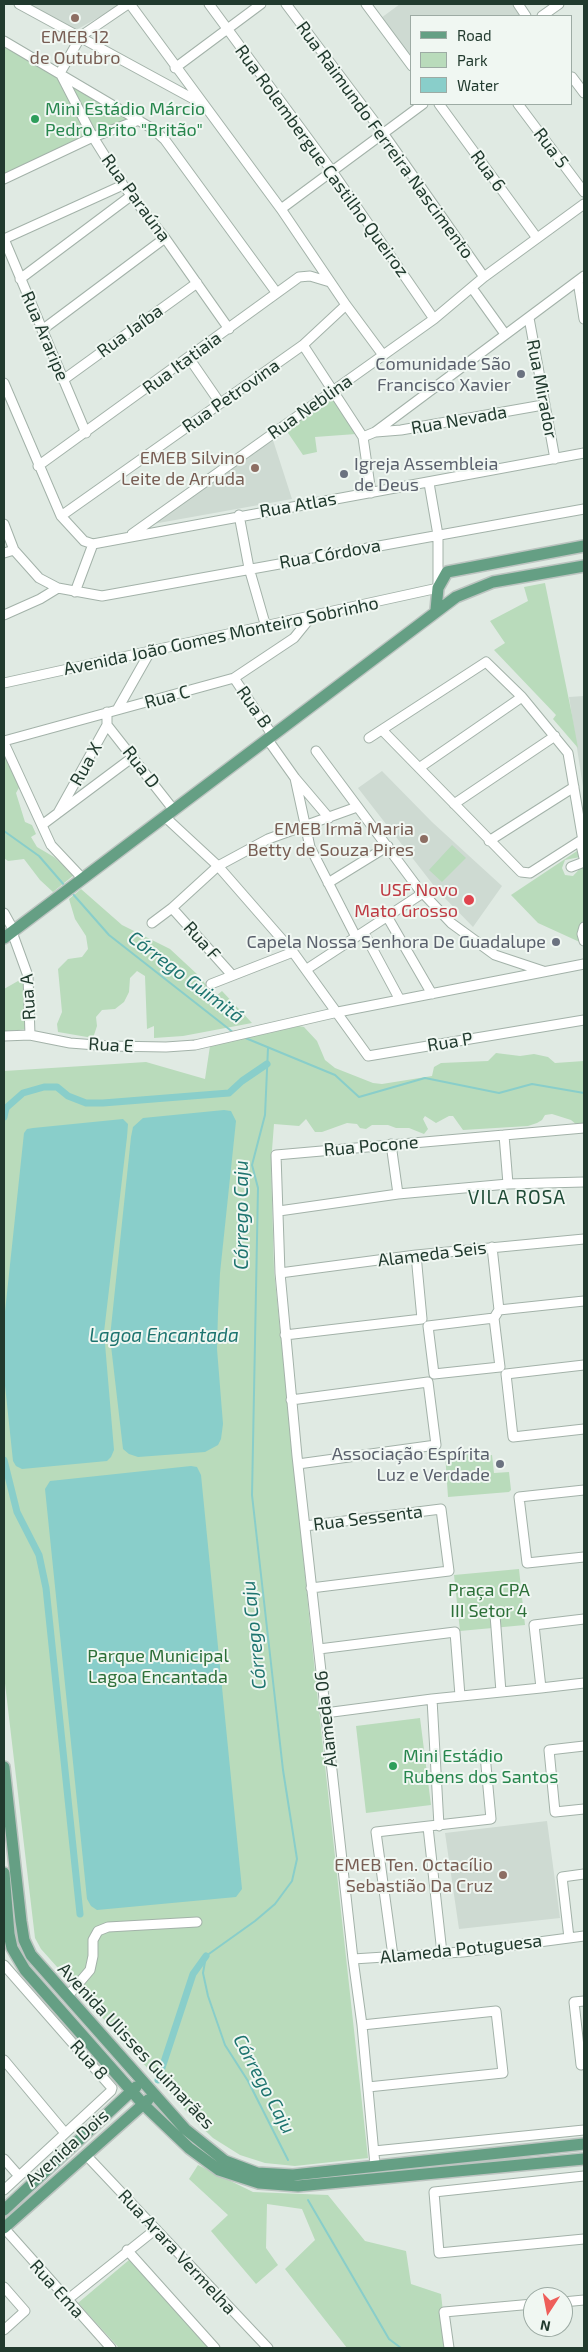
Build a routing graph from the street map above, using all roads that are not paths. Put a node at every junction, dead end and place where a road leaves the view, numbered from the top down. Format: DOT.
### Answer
graph roads {
  1 [pos="19,4"];
  2 [pos="129,4"];
  3 [pos="209,4"];
  4 [pos="261,4"];
  5 [pos="286,4"];
  6 [pos="366,4"];
  7 [pos="518,4"];
  8 [pos="559,4"];
  9 [pos="525,15"];
  10 [pos="543,15"];
  11 [pos="228,29"];
  12 [pos="81,36"];
  13 [pos="4,41"];
  14 [pos="410,63"];
  15 [pos="175,68"];
  16 [pos="60,73"];
  17 [pos="573,78"];
  18 [pos="584,93"];
  19 [pos="202,104"];
  20 [pos="422,105"];
  21 [pos="440,105"];
  22 [pos="519,105"];
  23 [pos="139,120"];
  24 [pos="383,132"];
  25 [pos="93,137"];
  26 [pos="332,171"];
  27 [pos="4,179"];
  28 [pos="123,185"];
  29 [pos="584,192"];
  30 [pos="132,195"];
  31 [pos="584,204"];
  32 [pos="281,209"];
  33 [pos="165,238"];
  34 [pos="537,238"];
  35 [pos="4,240"];
  36 [pos="484,277"];
  37 [pos="581,278"];
  38 [pos="20,279"];
  39 [pos="330,282"];
  40 [pos="197,283"];
  41 [pos="472,288"];
  42 [pos="276,292"];
  43 [pos="346,304"];
  44 [pos="529,318"];
  45 [pos="434,319"];
  46 [pos="584,319"];
  47 [pos="229,329"];
  48 [pos="42,330"];
  49 [pos="505,334"];
  50 [pos="303,345"];
  51 [pos="383,355"];
  52 [pos="189,358"];
  53 [pos="64,380"];
  54 [pos="4,384"];
  55 [pos="333,389"];
  56 [pos="220,403"];
  57 [pos="543,405"];
  58 [pos="375,432"];
  59 [pos="86,433"];
  60 [pos="363,437"];
  61 [pos="584,453"];
  62 [pos="555,459"];
  63 [pos="38,466"];
  64 [pos="429,483"];
  65 [pos="370,493"];
  66 [pos="584,509"];
  67 [pos="239,515"];
  68 [pos="62,516"];
  69 [pos="4,524"];
  70 [pos="438,535"];
  71 [pos="130,536"];
  72 [pos="92,544"];
  73 [pos="584,546"];
  74 [pos="14,550"];
  75 [pos="4,553"];
  76 [pos="584,566"];
  77 [pos="249,568"];
  78 [pos="58,588"];
  79 [pos="438,588"];
  80 [pos="76,592"];
  81 [pos="456,597"];
  82 [pos="436,610"];
  83 [pos="4,616"];
  84 [pos="311,617"];
  85 [pos="266,627"];
  86 [pos="151,650"];
  87 [pos="234,678"];
  88 [pos="4,682"];
  89 [pos="522,697"];
  90 [pos="117,710"];
  91 [pos="107,712"];
  92 [pos="108,725"];
  93 [pos="382,730"];
  94 [pos="555,736"];
  95 [pos="271,738"];
  96 [pos="369,738"];
  97 [pos="4,742"];
  98 [pos="316,751"];
  99 [pos="133,757"];
  100 [pos="419,768"];
  101 [pos="295,778"];
  102 [pos="574,787"];
  103 [pos="454,804"];
  104 [pos="357,806"];
  105 [pos="169,812"];
  106 [pos="58,814"];
  107 [pos="329,818"];
  108 [pos="304,824"];
  109 [pos="42,825"];
  110 [pos="489,841"];
  111 [pos="583,841"];
  112 [pos="388,846"];
  113 [pos="584,858"];
  114 [pos="584,862"];
  115 [pos="218,866"];
  116 [pos="571,867"];
  117 [pos="80,881"];
  118 [pos="328,884"];
  119 [pos="423,893"];
  120 [pos="172,908"];
  121 [pos="4,913"];
  122 [pos="388,918"];
  123 [pos="152,923"];
  124 [pos="584,927"];
  125 [pos="10,934"];
  126 [pos="360,935"];
  127 [pos="584,940"];
  128 [pos="293,952"];
  129 [pos="584,964"];
  130 [pos="307,970"];
  131 [pos="543,971"];
  132 [pos="232,975"];
  133 [pos="211,984"];
  134 [pos="432,994"];
  135 [pos="400,1000"];
  136 [pos="338,1012"];
  137 [pos="584,1020"];
  138 [pos="30,1035"];
  139 [pos="4,1036"];
  140 [pos="584,1128"];
  141 [pos="504,1135"];
  142 [pos="391,1144"];
  143 [pos="584,1182"];
  144 [pos="508,1184"];
  145 [pos="398,1194"];
  146 [pos="279,1211"];
  147 [pos="584,1239"];
  148 [pos="492,1247"];
  149 [pos="416,1255"];
  150 [pos="280,1273"];
  151 [pos="584,1301"];
  152 [pos="497,1314"];
  153 [pos="285,1335"];
  154 [pos="584,1366"];
  155 [pos="291,1400"];
  156 [pos="584,1429"];
  157 [pos="298,1464"];
  158 [pos="584,1490"];
  159 [pos="305,1526"];
  160 [pos="584,1557"];
  161 [pos="311,1588"];
  162 [pos="494,1615"];
  163 [pos="584,1619"];
  164 [pos="319,1649"];
  165 [pos="584,1683"];
  166 [pos="541,1688"];
  167 [pos="501,1692"];
  168 [pos="460,1696"];
  169 [pos="432,1699"];
  170 [pos="325,1713"];
  171 [pos="584,1746"];
  172 [pos="485,1755"];
  173 [pos="4,1768"];
  174 [pos="584,1809"];
  175 [pos="439,1826"];
  176 [pos="428,1827"];
  177 [pos="4,1873"];
  178 [pos="584,1874"];
  179 [pos="5,1892"];
  180 [pos="197,1922"];
  181 [pos="584,1936"];
  182 [pos="569,1938"];
  183 [pos="442,1953"];
  184 [pos="393,1956"];
  185 [pos="353,1959"];
  186 [pos="4,1965"];
  187 [pos="11,1973"];
  188 [pos="4,1980"];
  189 [pos="67,1997"];
  190 [pos="584,2001"];
  191 [pos="362,2025"];
  192 [pos="4,2060"];
  193 [pos="584,2064"];
  194 [pos="142,2081"];
  195 [pos="368,2087"];
  196 [pos="132,2092"];
  197 [pos="154,2094"];
  198 [pos="143,2104"];
  199 [pos="93,2109"];
  200 [pos="103,2118"];
  201 [pos="584,2130"];
  202 [pos="65,2133"];
  203 [pos="584,2144"];
  204 [pos="51,2146"];
  205 [pos="374,2151"];
  206 [pos="86,2155"];
  207 [pos="62,2157"];
  208 [pos="4,2159"];
  209 [pos="584,2159"];
  210 [pos="376,2165"];
  211 [pos="19,2176"];
  212 [pos="584,2176"];
  213 [pos="295,2181"];
  214 [pos="4,2190"];
  215 [pos="4,2210"];
  216 [pos="4,2228"];
  217 [pos="156,2230"];
  218 [pos="584,2239"];
  219 [pos="128,2250"];
  220 [pos="4,2287"];
  221 [pos="67,2300"];
  222 [pos="523,2305"];
  223 [pos="4,2330"];
  224 [pos="111,2348"];
  225 [pos="215,2348"];
  226 [pos="268,2348"];
  227 [pos="449,2348"];
  1 -- 12 [label="street"];
  2 -- 12 [label="street"];
  2 -- 15 [label="street"];
  3 -- 11 [label="street, Rua Rolembergue Castilho Queiroz"];
  4 -- 11 [label="street"];
  5 -- 24 [label="street, Rua Raimundo Ferreira Nascimento"];
  6 -- 14 [label="street"];
  7 -- 9 [label="street"];
  8 -- 10 [label="street"];
  11 -- 15 [label="street"];
  11 -- 26 [label="street, Rua Rolembergue Castilho Queiroz"];
  12 -- 16 [label="street"];
  12 -- 19 [label="street"];
  13 -- 16 [label="street"];
  15 -- 19 [label="street"];
  16 -- 23 [label="street"];
  16 -- 25 [label="street, Rua Paraúna"];
  17 -- 18 [label="street"];
  19 -- 32 [label="street"];
  20 -- 24 [label="street"];
  21 -- 34 [label="street, Rua 6"];
  22 -- 29 [label="street, Rua 5"];
  23 -- 25 [label="street"];
  23 -- 42 [label="street"];
  24 -- 26 [label="street"];
  24 -- 36 [label="street, Rua Raimundo Ferreira Nascimento"];
  25 -- 27 [label="street"];
  25 -- 28 [label="street, Rua Paraúna"];
  26 -- 32 [label="street"];
  26 -- 45 [label="street, Rua Rolembergue Castilho Queiroz"];
  28 -- 30 [label="street, Rua Paraúna"];
  28 -- 35 [label="street"];
  30 -- 33 [label="street, Rua Paraúna"];
  30 -- 38 [label="street"];
  31 -- 34 [label="street, Rua Neblina"];
  32 -- 39 [label="street"];
  33 -- 40 [label="street, Rua Paraúna"];
  33 -- 48 [label="street"];
  34 -- 36 [label="street, Rua Neblina"];
  35 -- 38 [label="street, Rua Araripe"];
  36 -- 41 [label="street, Rua Neblina"];
  37 -- 44 [label="street"];
  37 -- 46 [label="street"];
  38 -- 48 [label="street, Rua Araripe"];
  39 -- 42 [label="street, Rua Itatiaia"];
  39 -- 43 [label="street"];
  40 -- 47 [label="street, Rua Paraúna"];
  40 -- 53 [label="street, Rua Jaíba"];
  41 -- 45 [label="street, Rua Neblina"];
  41 -- 49 [label="street"];
  42 -- 47 [label="street, Rua Itatiaia"];
  43 -- 50 [label="street, Rua Petrovina"];
  43 -- 51 [label="street"];
  44 -- 49 [label="street"];
  44 -- 57 [label="street, Rua Mirador"];
  45 -- 51 [label="street, Rua Neblina"];
  47 -- 52 [label="street, Rua Itatiaia"];
  48 -- 53 [label="street, Rua Araripe"];
  49 -- 58 [label="street"];
  50 -- 55 [label="street"];
  50 -- 56 [label="street, Rua Petrovina"];
  51 -- 55 [label="street, Rua Neblina"];
  52 -- 56 [label="street"];
  52 -- 59 [label="street, Rua Itatiaia"];
  53 -- 59 [label="street, Rua Araripe"];
  54 -- 63 [label="street"];
  55 -- 60 [label="street"];
  55 -- 71 [label="street, Rua Neblina"];
  56 -- 68 [label="street, Rua Petrovina"];
  57 -- 58 [label="street, Rua Nevada"];
  57 -- 62 [label="street, Rua Mirador"];
  58 -- 60 [label="street"];
  59 -- 63 [label="street, Rua Itatiaia"];
  60 -- 65 [label="street"];
  61 -- 62 [label="street, Rua Atlas"];
  62 -- 64 [label="street, Rua Atlas"];
  63 -- 68 [label="street"];
  64 -- 65 [label="street, Rua Atlas"];
  64 -- 70 [label="street"];
  65 -- 67 [label="street, Rua Atlas"];
  66 -- 70 [label="street, Rua Córdova"];
  67 -- 71 [label="street, Rua Atlas"];
  67 -- 77 [label="street"];
  68 -- 72 [label="street"];
  69 -- 74 [label="street"];
  70 -- 77 [label="street, Rua Córdova"];
  70 -- 79 [label="street"];
  71 -- 72 [label="street, Rua Atlas"];
  72 -- 80 [label="street"];
  73 -- 79 [label="main road"];
  74 -- 75 [label="street"];
  74 -- 78 [label="street, Rua Córdova"];
  76 -- 81 [label="main road"];
  77 -- 80 [label="street, Rua Córdova"];
  77 -- 85 [label="street"];
  78 -- 80 [label="street, Rua Córdova"];
  78 -- 83 [label="street"];
  79 -- 81 [label="main road"];
  79 -- 82 [label="main road"];
  79 -- 84 [label="street, Avenida João Gomes Monteiro Sobrinho"];
  81 -- 82 [label="main road"];
  82 -- 95 [label="main road"];
  84 -- 85 [label="street, Avenida João Gomes Monteiro Sobrinho"];
  84 -- 87 [label="street, Rua C"];
  85 -- 86 [label="street, Avenida João Gomes Monteiro Sobrinho"];
  86 -- 88 [label="street, Avenida João Gomes Monteiro Sobrinho"];
  86 -- 90 [label="street"];
  87 -- 90 [label="street, Rua C"];
  87 -- 95 [label="street, Rua B"];
  89 -- 93 [label="street"];
  89 -- 94 [label="street"];
  89 -- 100 [label="street"];
  90 -- 91 [label="street, Rua C"];
  91 -- 92 [label="street, Rua X"];
  91 -- 97 [label="street, Rua C"];
  92 -- 99 [label="street, Rua D"];
  92 -- 106 [label="street, Rua X"];
  93 -- 96 [label="street"];
  93 -- 100 [label="street"];
  94 -- 102 [label="street"];
  94 -- 103 [label="street"];
  95 -- 101 [label="street, Rua B"];
  95 -- 105 [label="main road"];
  97 -- 109 [label="street, Rua C"];
  98 -- 104 [label="street"];
  99 -- 105 [label="street, Rua D"];
  99 -- 106 [label="street"];
  100 -- 103 [label="street"];
  101 -- 107 [label="street, Rua B"];
  101 -- 108 [label="street"];
  102 -- 110 [label="street"];
  102 -- 111 [label="street"];
  103 -- 110 [label="street"];
  104 -- 107 [label="street"];
  104 -- 112 [label="street"];
  105 -- 115 [label="street, Rua D"];
  105 -- 117 [label="main road"];
  106 -- 109 [label="street"];
  107 -- 108 [label="street"];
  108 -- 115 [label="street"];
  108 -- 118 [label="street"];
  109 -- 117 [label="street, Rua C"];
  110 -- 111 [label="street"];
  111 -- 113 [label="street"];
  112 -- 118 [label="street"];
  112 -- 119 [label="street"];
  114 -- 116 [label="street"];
  115 -- 120 [label="street"];
  115 -- 128 [label="street, Rua D"];
  117 -- 125 [label="main road"];
  118 -- 126 [label="street"];
  119 -- 122 [label="street"];
  119 -- 131 [label="street"];
  120 -- 123 [label="street"];
  120 -- 132 [label="street, Rua F"];
  121 -- 125 [label="street, Rua A"];
  122 -- 126 [label="street"];
  122 -- 134 [label="street"];
  124 -- 127 [label="street"];
  125 -- 138 [label="street, Rua A"];
  126 -- 130 [label="street"];
  126 -- 135 [label="street"];
  128 -- 130 [label="street, Rua D"];
  128 -- 132 [label="street"];
  129 -- 131 [label="street, Rua E"];
  130 -- 136 [label="street, Rua D"];
  131 -- 134 [label="street, Rua E"];
  132 -- 133 [label="street"];
  134 -- 135 [label="street, Rua E"];
  135 -- 136 [label="street, Rua E"];
  136 -- 137 [label="street, Rua P"];
  136 -- 138 [label="street, Rua E"];
  138 -- 139 [label="street, Rua E"];
  140 -- 141 [label="street, Rua Pocone"];
  141 -- 142 [label="street, Rua Pocone"];
  141 -- 144 [label="street"];
  142 -- 145 [label="street"];
  142 -- 146 [label="street, Rua Pocone"];
  143 -- 144 [label="street"];
  144 -- 145 [label="street"];
  145 -- 146 [label="street"];
  146 -- 150 [label="street, Rua Pocone"];
  147 -- 148 [label="street, Alameda Seis"];
  148 -- 149 [label="street, Alameda Seis"];
  148 -- 152 [label="street"];
  149 -- 150 [label="street, Alameda Seis"];
  149 -- 153 [label="street"];
  150 -- 153 [label="street, Alameda 06"];
  151 -- 152 [label="street"];
  152 -- 152 [label="street"];
  153 -- 155 [label="street, Alameda 06"];
  154 -- 156 [label="street"];
  155 -- 157 [label="street, Alameda 06"];
  155 -- 157 [label="street"];
  157 -- 159 [label="street, Alameda 06"];
  158 -- 160 [label="street"];
  159 -- 161 [label="street, Alameda 06"];
  159 -- 161 [label="street, Rua Sessenta"];
  161 -- 164 [label="street, Alameda 06"];
  162 -- 167 [label="street"];
  163 -- 166 [label="street"];
  164 -- 168 [label="street"];
  164 -- 170 [label="street, Alameda 06"];
  165 -- 166 [label="street"];
  166 -- 167 [label="street"];
  167 -- 168 [label="street"];
  168 -- 169 [label="street"];
  169 -- 170 [label="street"];
  169 -- 175 [label="street"];
  170 -- 185 [label="street, Alameda 06"];
  171 -- 174 [label="street"];
  172 -- 175 [label="street"];
  173 -- 189 [label="main road, Avenida Ulisses Guimarães"];
  175 -- 176 [label="street"];
  176 -- 183 [label="street"];
  176 -- 184 [label="street"];
  177 -- 179 [label="main road, Avenida Ulisses Guimarães"];
  178 -- 182 [label="street"];
  179 -- 196 [label="main road, Avenida Ulisses Guimarães"];
  180 -- 189 [label="street"];
  181 -- 182 [label="street, Alameda Potuguesa"];
  182 -- 183 [label="street, Alameda Potuguesa"];
  183 -- 184 [label="street, Alameda Potuguesa"];
  184 -- 185 [label="street, Alameda Potuguesa"];
  185 -- 191 [label="street, Alameda 06"];
  186 -- 187 [label="street, Rua 8"];
  187 -- 188 [label="street"];
  187 -- 199 [label="street, Rua 8"];
  189 -- 194 [label="main road, Avenida Ulisses Guimarães"];
  190 -- 193 [label="street"];
  191 -- 195 [label="street, Alameda 06"];
  191 -- 195 [label="street"];
  192 -- 202 [label="street"];
  194 -- 196 [label="main road, Avenida Dois"];
  194 -- 197 [label="main road, Avenida Ulisses Guimarães"];
  195 -- 205 [label="street, Alameda 06"];
  196 -- 198 [label="main road, Avenida Ulisses Guimarães"];
  196 -- 200 [label="main road, Avenida Dois"];
  197 -- 198 [label="main road, Avenida Dois"];
  197 -- 213 [label="main road, Avenida Ulisses Guimarães"];
  198 -- 206 [label="main road, Avenida Dois"];
  198 -- 213 [label="main road, Avenida Ulisses Guimarães"];
  199 -- 200 [label="street"];
  199 -- 202 [label="street, Rua 8"];
  200 -- 207 [label="main road, Avenida Dois"];
  201 -- 205 [label="street"];
  202 -- 204 [label="street, Rua 8"];
  203 -- 210 [label="main road, Avenida Ulisses Guimarães"];
  204 -- 207 [label="street"];
  204 -- 211 [label="street, Rua 8"];
  205 -- 210 [label="street, Alameda 06"];
  206 -- 216 [label="main road, Avenida Dois"];
  206 -- 217 [label="street, Rua Arara Vermelha"];
  207 -- 215 [label="main road, Avenida Dois"];
  208 -- 211 [label="street"];
  209 -- 213 [label="main road, Avenida Ulisses Guimarães"];
  210 -- 213 [label="main road, Avenida Ulisses Guimarães"];
  211 -- 214 [label="street, Rua 8"];
  212 -- 218 [label="street"];
  216 -- 221 [label="street, Rua Ema"];
  217 -- 219 [label="street"];
  217 -- 226 [label="street, Rua Arara Vermelha"];
  219 -- 221 [label="street"];
  219 -- 225 [label="street"];
  220 -- 223 [label="street"];
  221 -- 224 [label="street, Rua Ema"];
  222 -- 227 [label="street"];
}
